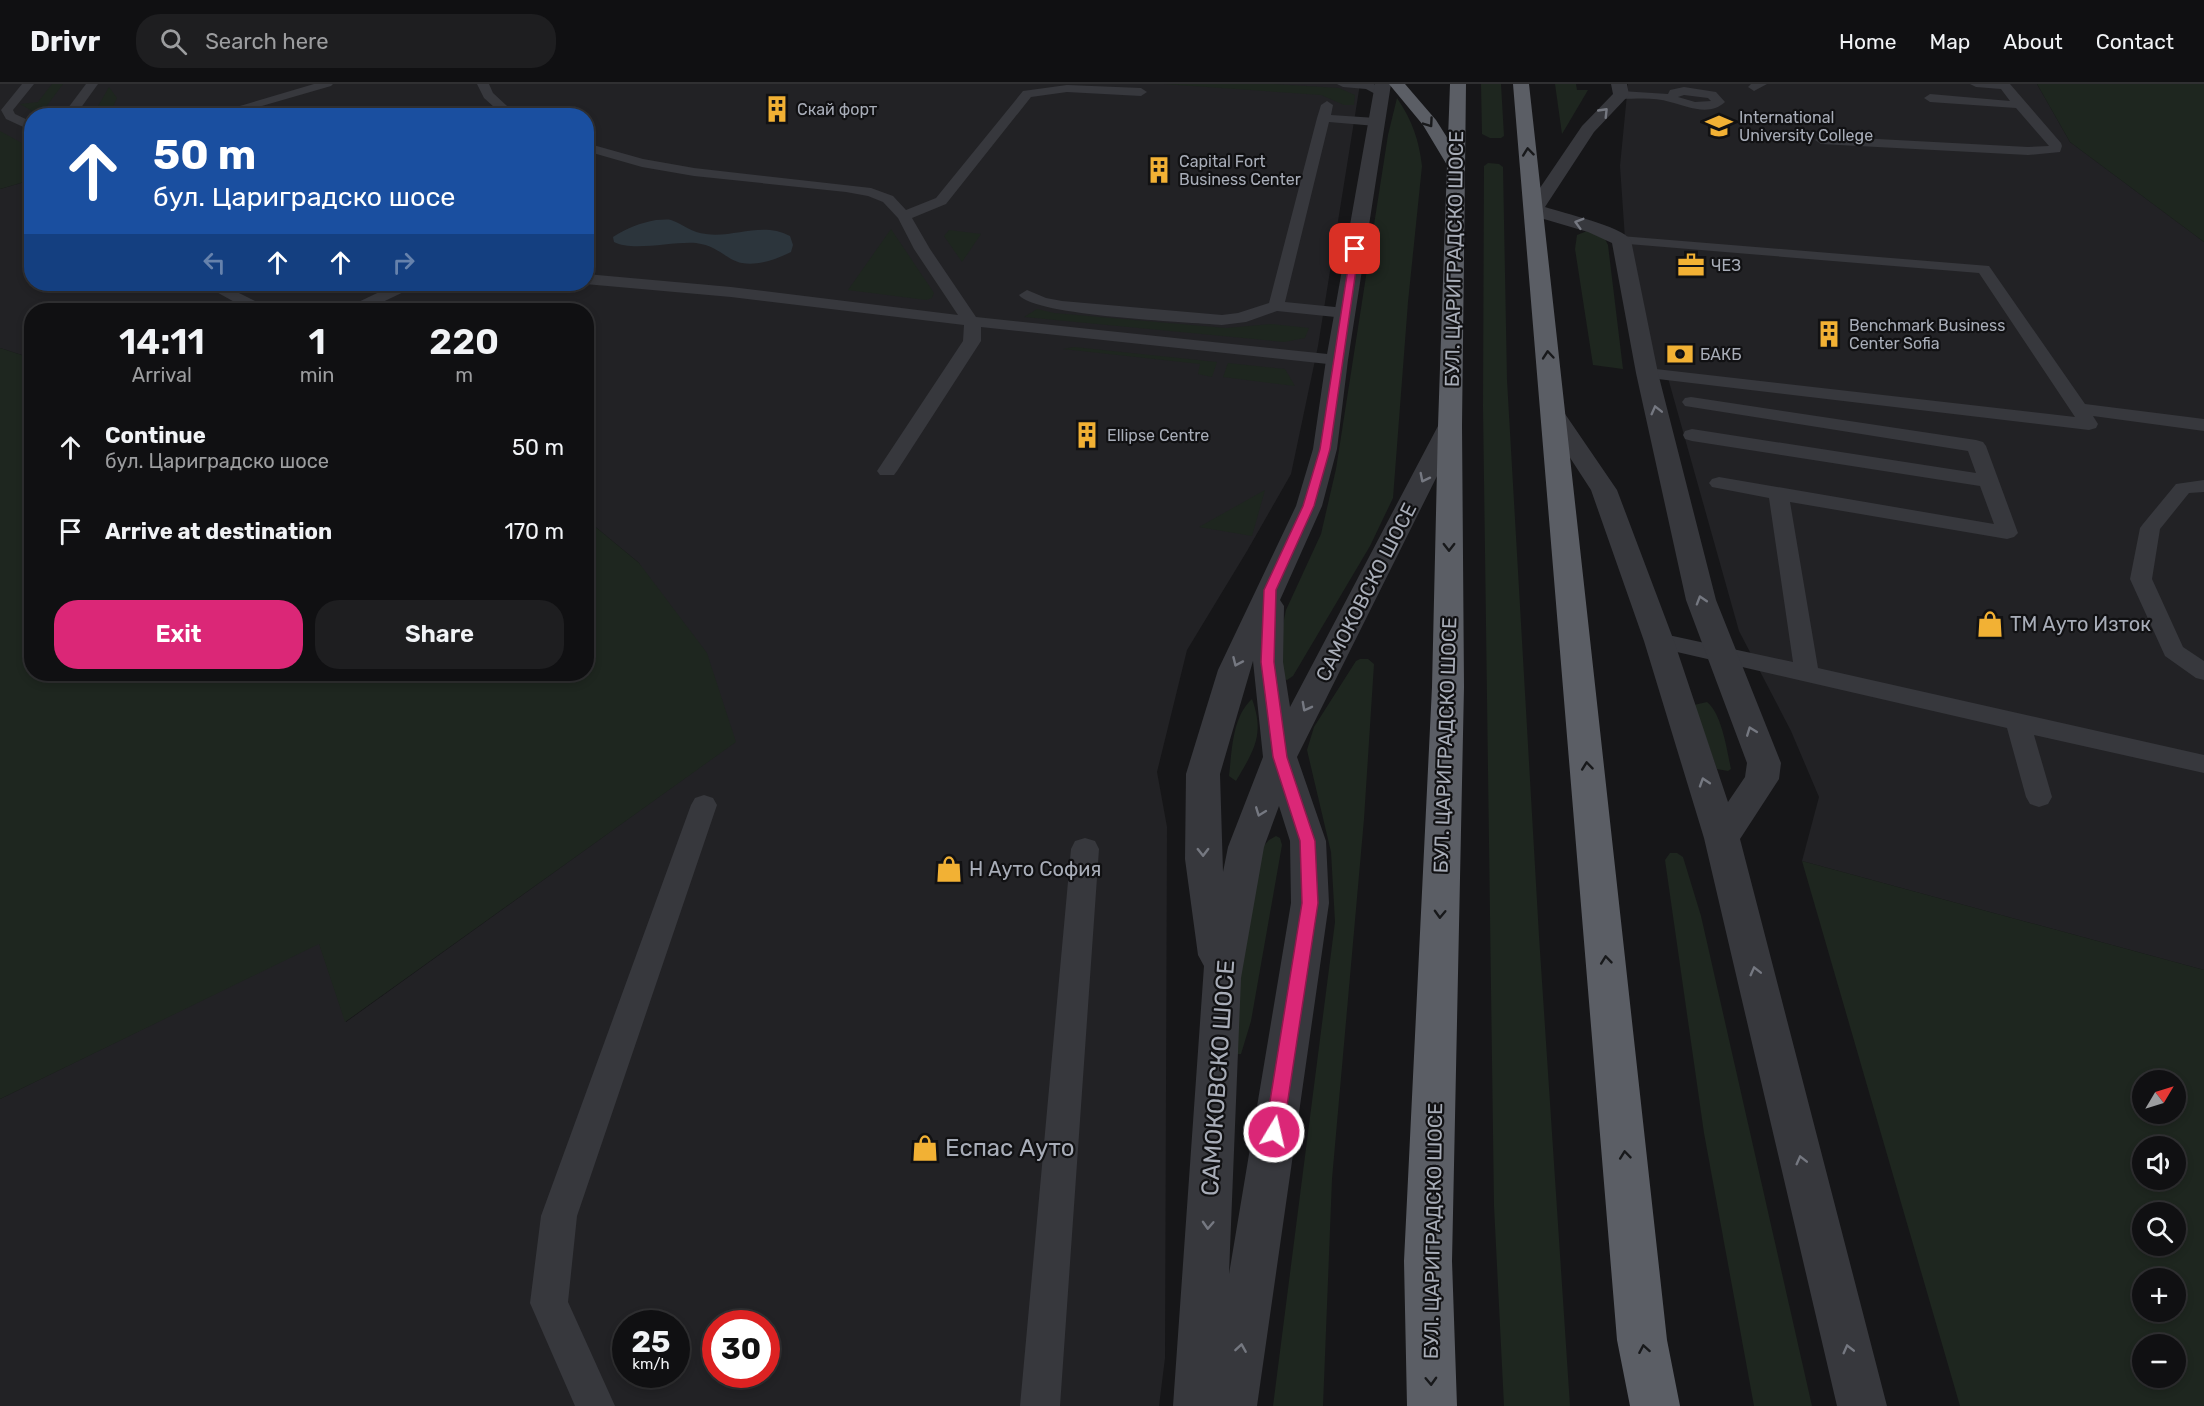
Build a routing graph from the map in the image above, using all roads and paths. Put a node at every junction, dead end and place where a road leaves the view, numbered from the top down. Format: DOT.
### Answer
graph roads {
  1 [pos="28,84"];
  2 [pos="92,84"];
  3 [pos="327,84"];
  4 [pos="483,84"];
  5 [pos="1343,84"];
  6 [pos="1458,84"];
  7 [pos="1521,84"];
  8 [pos="1976,84"];
  9 [pos="1387,87"];
  10 [pos="1620,89"];
  11 [pos="1141,92"];
  12 [pos="1722,96"];
  13 [pos="1930,98"];
  14 [pos="2020,105"];
  15 [pos="74,108"];
  16 [pos="241,108"];
  17 [pos="503,108"];
  18 [pos="1376,122"];
  19 [pos="24,123"];
  20 [pos="1821,140"];
  21 [pos="594,149"];
  22 [pos="1456,165"];
  23 [pos="1534,210"];
  24 [pos="904,216"];
  25 [pos="1621,240"];
  26 [pos="594,280"];
  27 [pos="224,291"];
  28 [pos="393,291"];
  29 [pos="1027,295"];
  30 [pos="247,303"];
  31 [pos="369,303"];
  32 [pos="1276,306"];
  33 [pos="1345,313"];
  34 [pos="971,321"];
  35 [pos="1337,360"];
  36 [pos="1647,373"];
  37 [pos="1691,402"];
  38 [pos="2078,409"];
  39 [pos="1553,413"];
  40 [pos="2204,425"];
  41 [pos="1450,426"];
  42 [pos="1692,435"];
  43 [pos="887,471"];
  44 [pos="1989,481"];
  45 [pos="1719,483"];
  46 [pos="2204,486"];
  47 [pos="1778,494"];
  48 [pos="1270,590"];
  49 [pos="1659,641"];
  50 [pos="1722,654"];
  51 [pos="2204,672"];
  52 [pos="1807,673"];
  53 [pos="2018,722"];
  54 [pos="1280,757"];
  55 [pos="2204,764"];
  56 [pos="2039,797"];
  57 [pos="704,805"];
  58 [pos="1722,838"];
  59 [pos="1085,849"];
  60 [pos="1221,978"];
  61 [pos="595,1406"];
  62 [pos="1040,1406"];
  63 [pos="1198,1406"];
  64 [pos="1232,1406"];
  65 [pos="1432,1406"];
  66 [pos="1655,1406"];
  67 [pos="1862,1406"];
  1 -- 19 [label="lane"];
  2 -- 15 [label="lane"];
  3 -- 16 [label="lane"];
  4 -- 17 [label="lane"];
  5 -- 9 [label="lane"];
  6 -- 22 [label="highway, БУЛ. ЦАРИГРАДСКО ШОСЕ"];
  23 -- 7 [label="highway, one-way"];
  8 -- 14 [label="lane"];
  9 -- 18 [label="street"];
  9 -- 22 [label="highway, one-way"];
  10 -- 12 [label="lane"];
  23 -- 10 [label="street, one-way"];
  11 -- 24 [label="lane"];
  13 -- 14 [label="lane"];
  14 -- 20 [label="lane"];
  18 -- 32 [label="lane"];
  18 -- 33 [label="street"];
  21 -- 24 [label="lane"];
  22 -- 41 [label="highway, БУЛ. ЦАРИГРАДСКО ШОСЕ"];
  25 -- 23 [label="street, one-way"];
  39 -- 23 [label="highway, one-way"];
  24 -- 34 [label="lane"];
  25 -- 36 [label="street"];
  25 -- 38 [label="lane"];
  26 -- 34 [label="lane"];
  27 -- 30 [label="lane"];
  28 -- 31 [label="lane"];
  29 -- 32 [label="lane"];
  32 -- 33 [label="lane"];
  33 -- 35 [label="street"];
  34 -- 35 [label="lane"];
  34 -- 43 [label="lane"];
  35 -- 48 [label="street"];
  36 -- 38 [label="lane"];
  50 -- 36 [label="street, one-way"];
  37 -- 44 [label="lane"];
  38 -- 40 [label="lane"];
  39 -- 49 [label="street"];
  66 -- 39 [label="highway, one-way"];
  41 -- 54 [label="street, САМОКОВСКО ШОСЕ, one-way"];
  41 -- 65 [label="highway, БУЛ. ЦАРИГРАДСКО ШОСЕ, one-way"];
  42 -- 44 [label="lane"];
  44 -- 47 [label="lane"];
  45 -- 47 [label="lane"];
  46 -- 51 [label="lane"];
  47 -- 52 [label="lane"];
  48 -- 54 [label="street"];
  48 -- 60 [label="street, one-way"];
  49 -- 50 [label="lane"];
  58 -- 49 [label="street, one-way"];
  50 -- 52 [label="lane"];
  58 -- 50 [label="street, one-way"];
  52 -- 53 [label="lane"];
  53 -- 55 [label="lane"];
  53 -- 56 [label="lane"];
  54 -- 60 [label="street, САМОКОВСКО ШОСЕ, one-way"];
  64 -- 54 [label="street, one-way"];
  57 -- 61 [label="lane"];
  67 -- 58 [label="street, one-way"];
  59 -- 62 [label="lane"];
  60 -- 63 [label="street, САМОКОВСКО ШОСЕ, one-way"];
}
